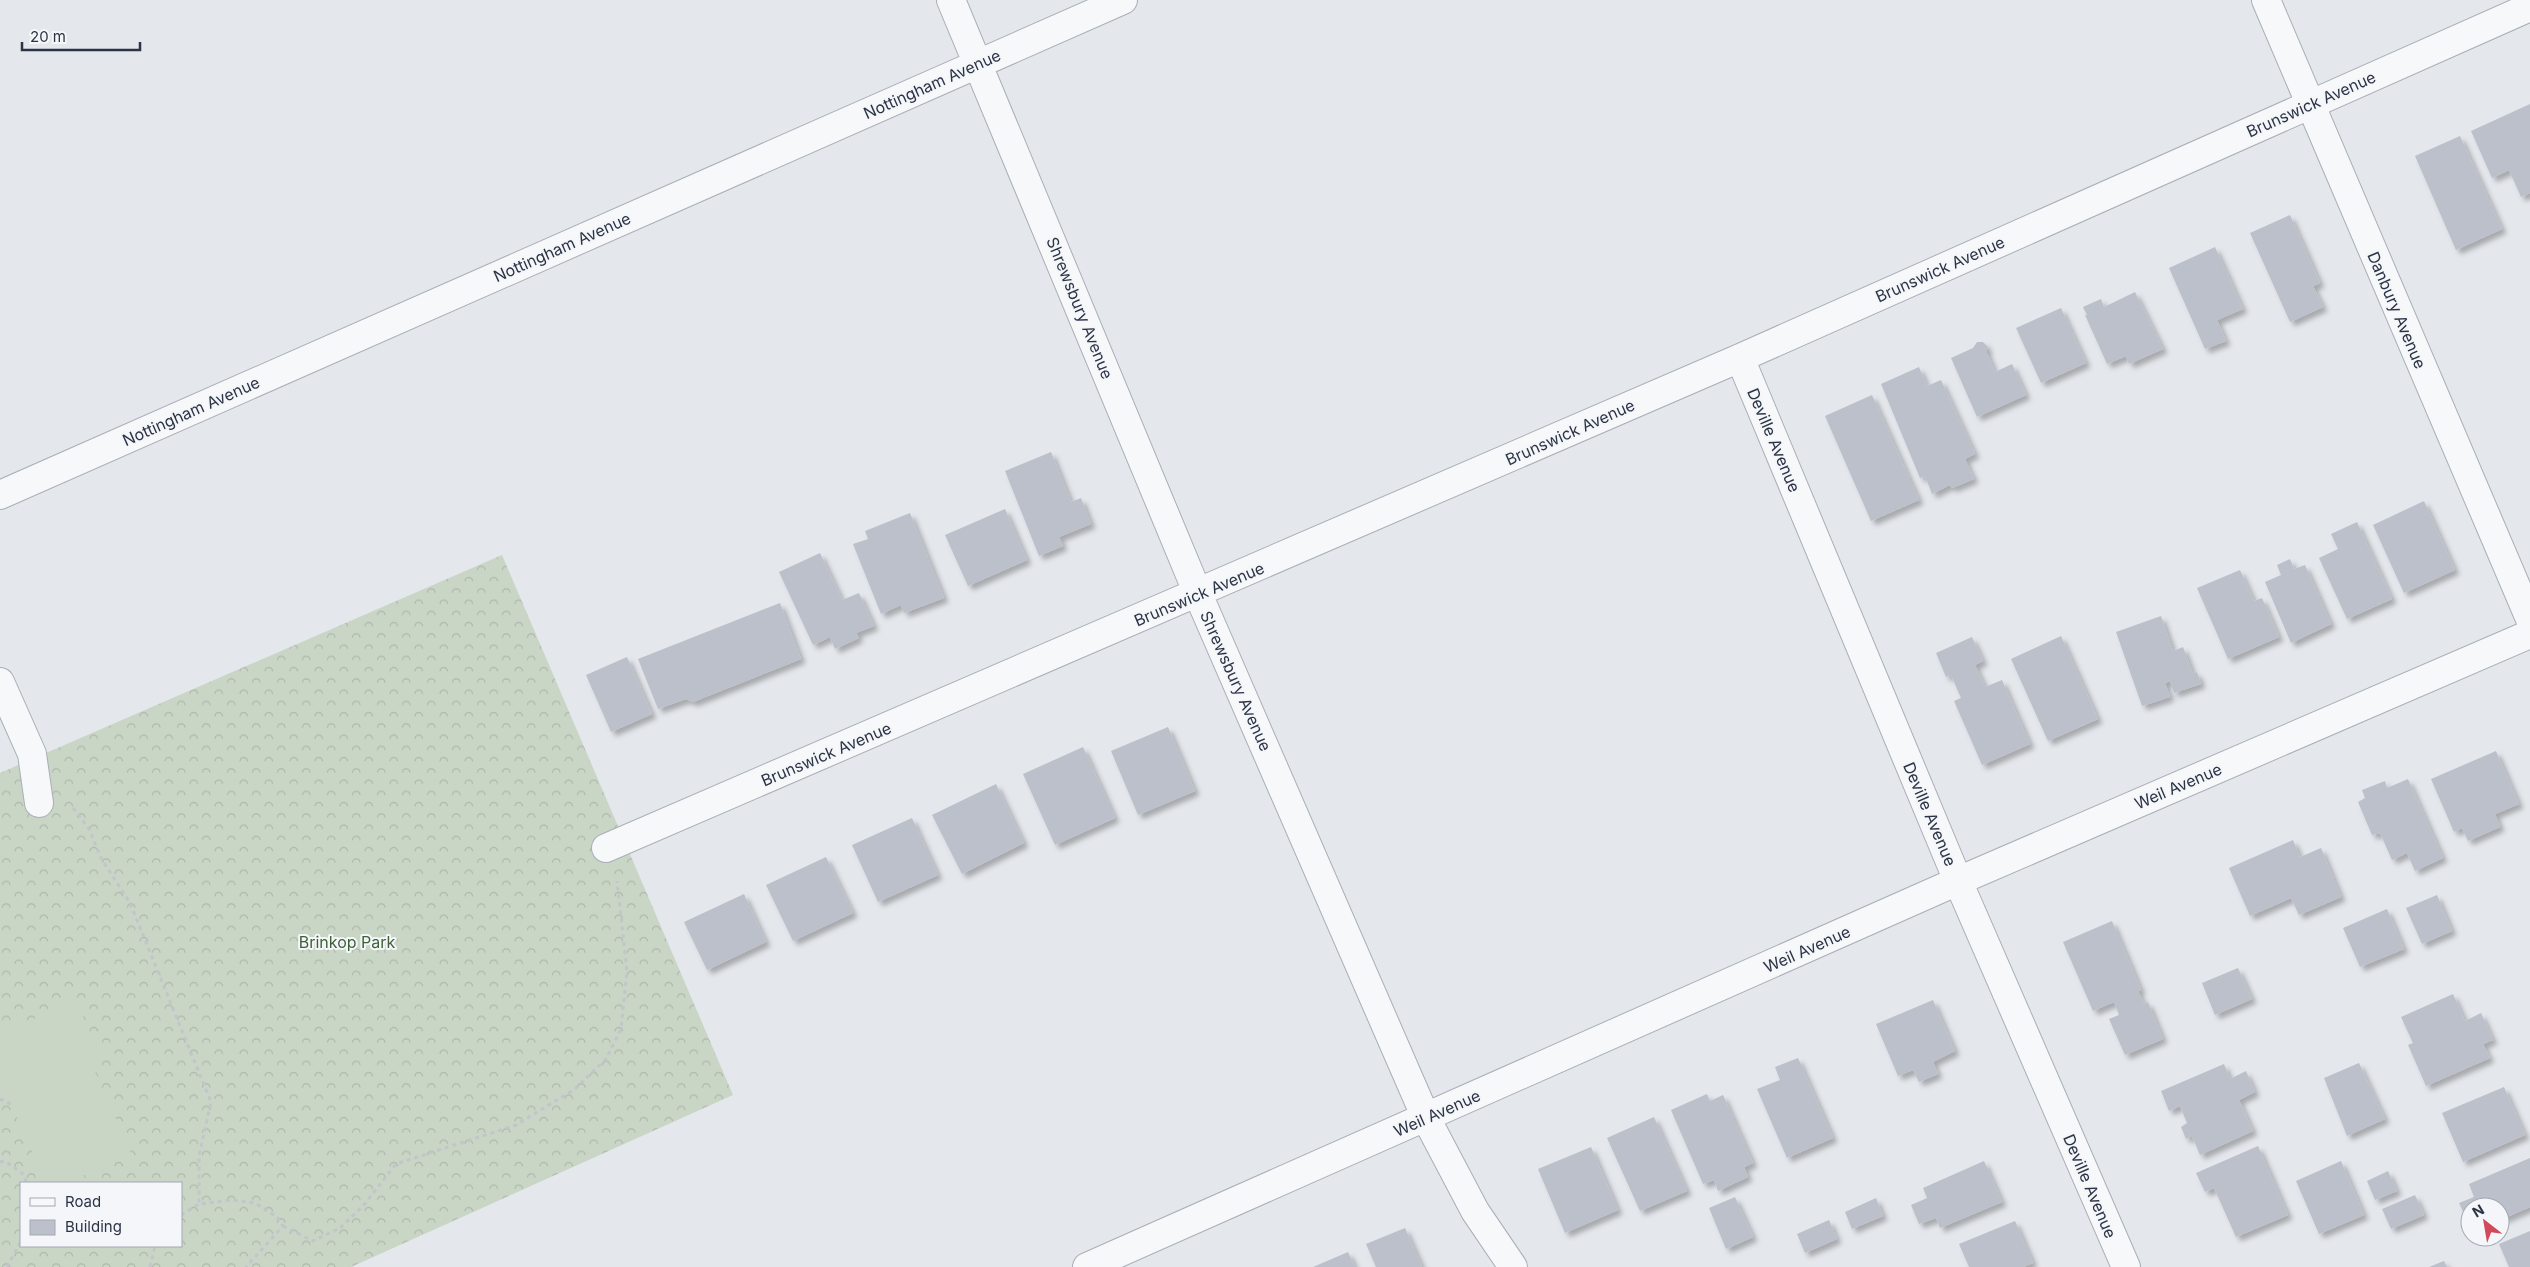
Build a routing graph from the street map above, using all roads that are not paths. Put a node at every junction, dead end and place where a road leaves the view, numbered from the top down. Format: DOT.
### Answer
graph roads {
  1 [pos="951,0"];
  2 [pos="1123,0"];
  3 [pos="2266,0"];
  4 [pos="2530,7"];
  5 [pos="979,63"];
  6 [pos="2309,105"];
  7 [pos="1740,358"];
  8 [pos="0,496"];
  9 [pos="1198,594"];
  10 [pos="2530,619"];
  11 [pos="2530,634"];
  12 [pos="0,682"];
  13 [pos="39,803"];
  14 [pos="606,848"];
  15 [pos="1958,881"];
  16 [pos="1426,1118"];
  17 [pos="1086,1267"];
  18 [pos="1513,1267"];
  19 [pos="2126,1267"];
  1 -- 5 [label="street, Shrewsbury Avenue"];
  2 -- 5 [label="street, Nottingham Avenue"];
  3 -- 6 [label="street, Danbury Avenue"];
  4 -- 6 [label="street, Brunswick Avenue"];
  5 -- 8 [label="street, Nottingham Avenue"];
  5 -- 9 [label="street, Shrewsbury Avenue"];
  6 -- 7 [label="street, Brunswick Avenue"];
  6 -- 10 [label="street, Danbury Avenue"];
  7 -- 9 [label="street, Brunswick Avenue"];
  7 -- 15 [label="street, Deville Avenue"];
  9 -- 14 [label="street, Brunswick Avenue"];
  9 -- 16 [label="street, Shrewsbury Avenue"];
  11 -- 15 [label="street, Weil Avenue"];
  12 -- 13 [label="street"];
  15 -- 16 [label="street, Weil Avenue"];
  15 -- 19 [label="street, Deville Avenue"];
  16 -- 17 [label="street, Weil Avenue"];
  16 -- 18 [label="street, Shrewsbury Avenue"];
}
